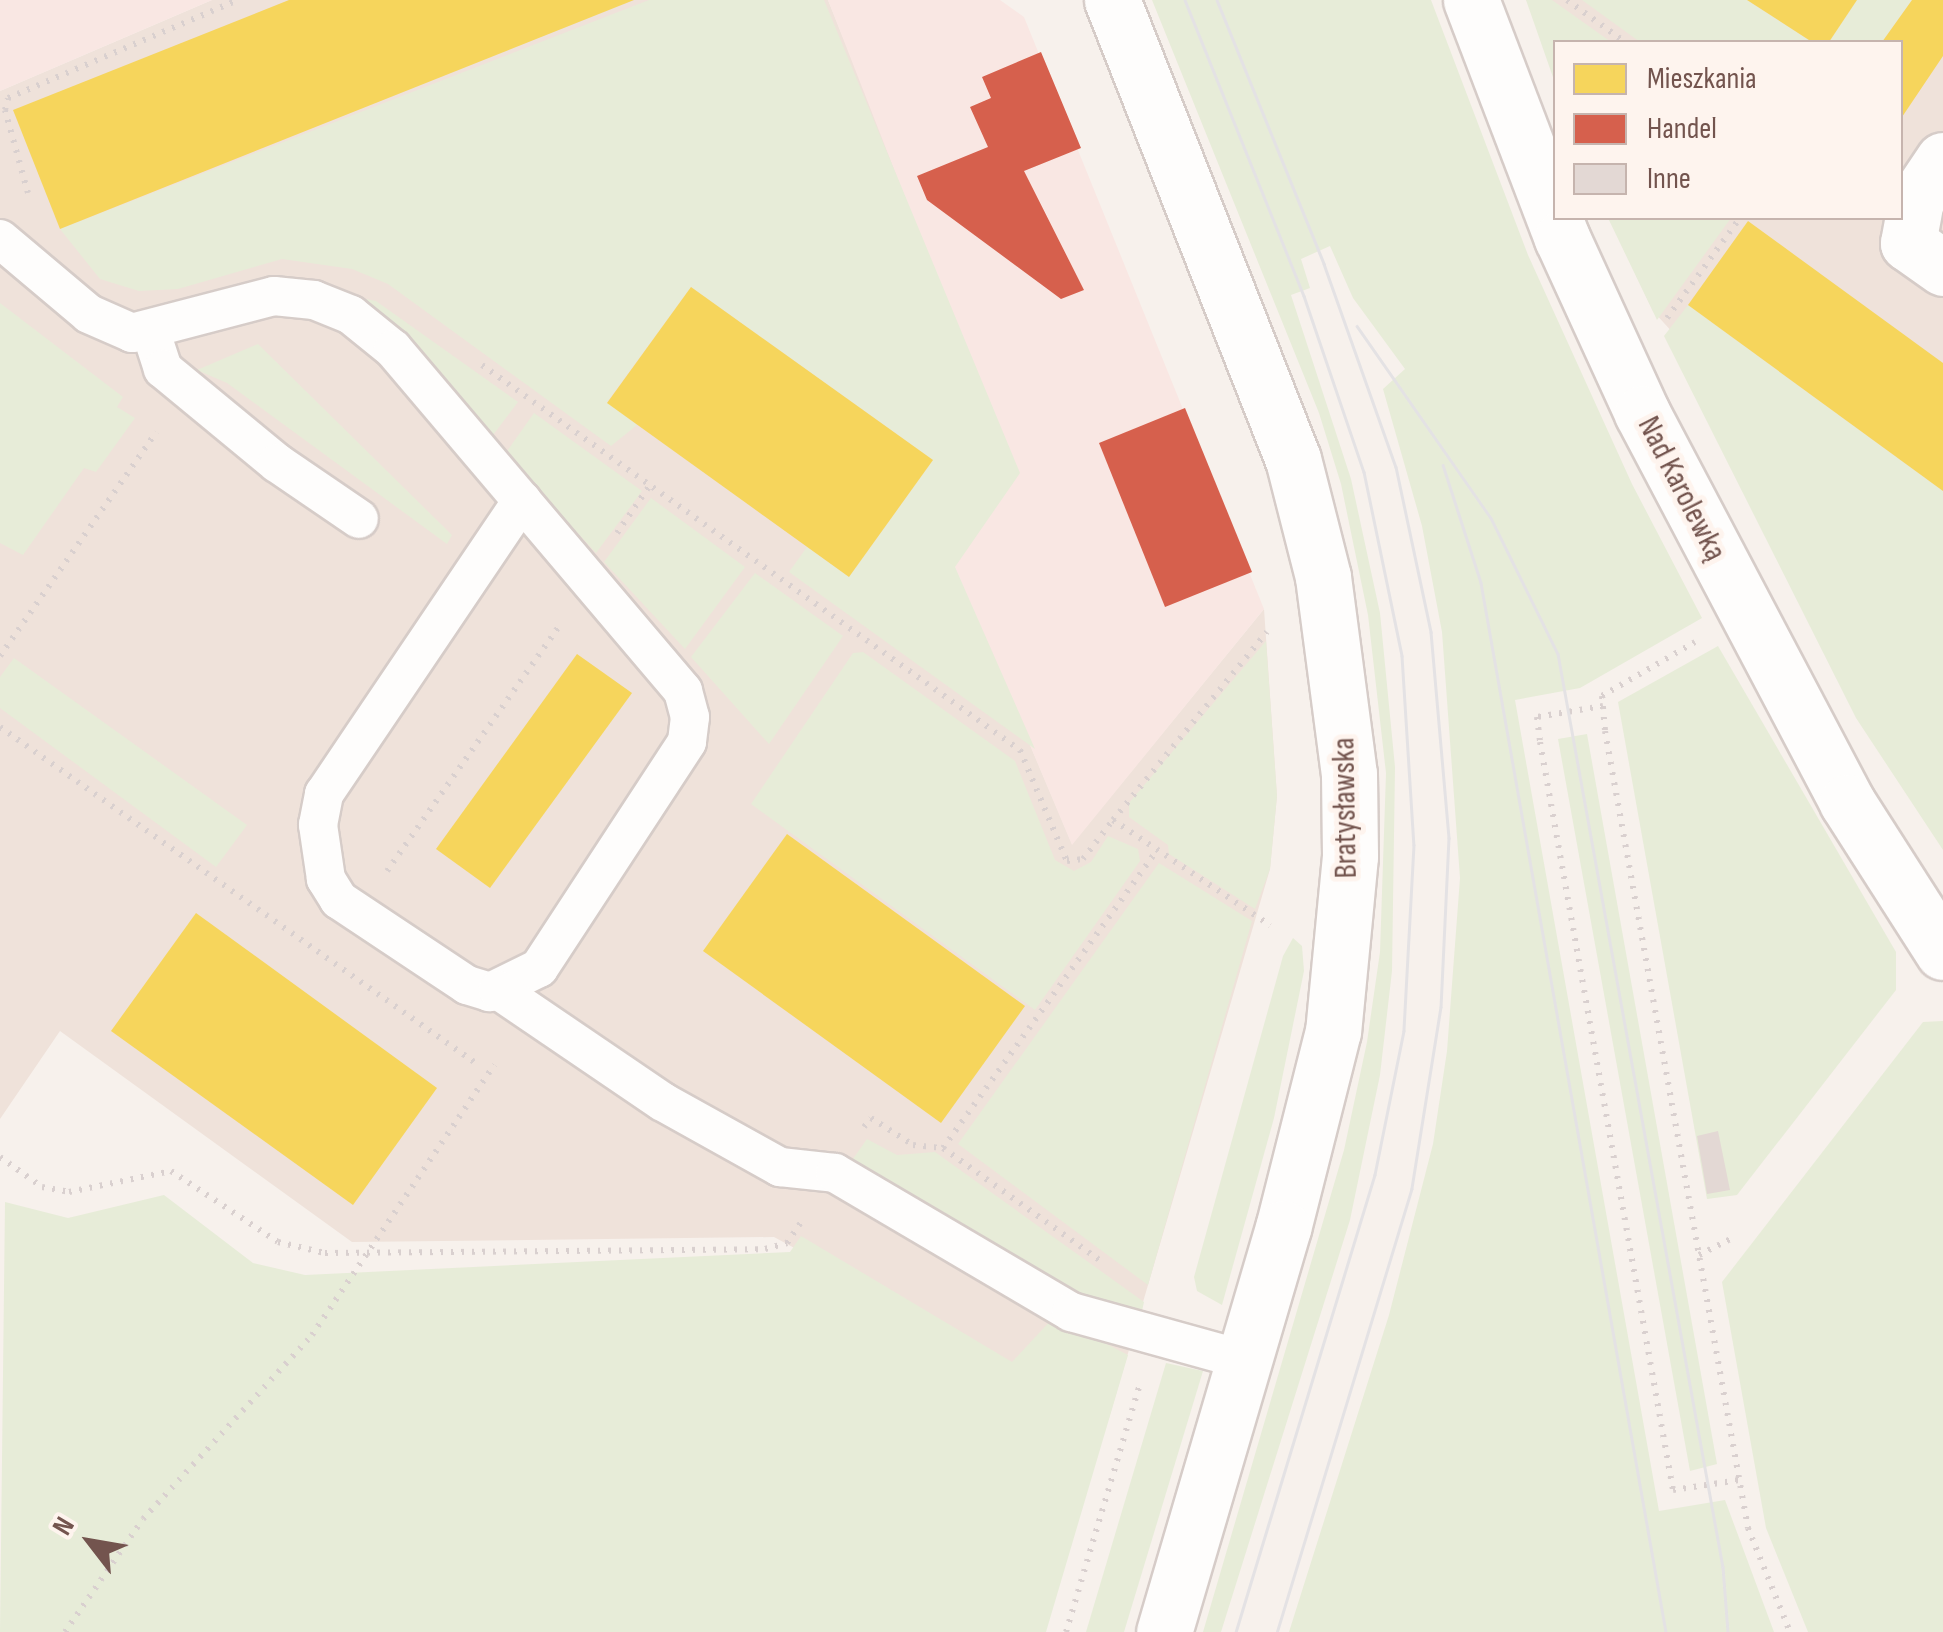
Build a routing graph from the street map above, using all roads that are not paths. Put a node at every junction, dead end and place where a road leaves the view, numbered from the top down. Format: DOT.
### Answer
graph roads {
  1 [pos="1112,0"];
  2 [pos="1471,0"];
  3 [pos="1930,180"];
  4 [pos="1553,214"];
  5 [pos="1555,220"];
  6 [pos="0,239"];
  7 [pos="1943,268"];
  8 [pos="152,332"];
  9 [pos="522,501"];
  10 [pos="359,519"];
  11 [pos="1943,952"];
  12 [pos="498,990"];
  13 [pos="1244,1360"];
  14 [pos="1164,1632"];
  1 -- 13 [label="street, Bratysławska"];
  2 -- 4 [label="street, Nad Karolewką"];
  3 -- 7 [label="street"];
  5 -- 11 [label="street, Nad Karolewką"];
  6 -- 8 [label="lane"];
  8 -- 9 [label="lane"];
  8 -- 10 [label="lane"];
  9 -- 12 [label="lane"];
  9 -- 12 [label="lane"];
  12 -- 13 [label="lane"];
  13 -- 14 [label="street, Bratysławska"];
}
